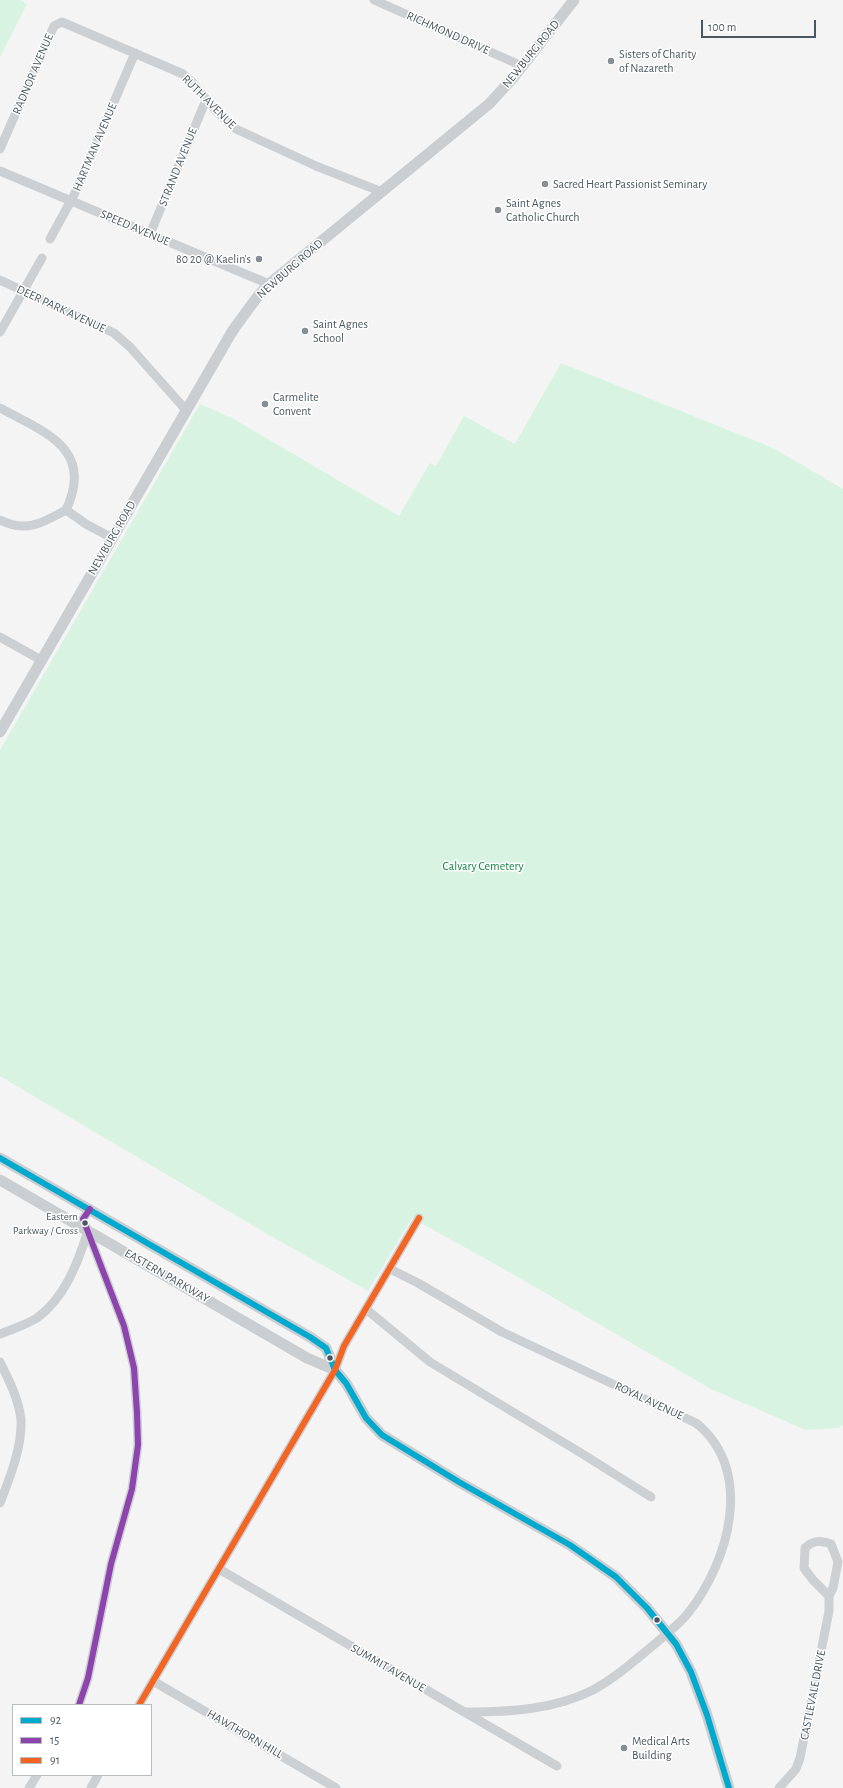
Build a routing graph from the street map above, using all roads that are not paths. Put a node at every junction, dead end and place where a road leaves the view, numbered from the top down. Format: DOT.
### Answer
graph roads {
  1 [pos="374,0"];
  2 [pos="574,0"];
  3 [pos="58,22"];
  4 [pos="135,53"];
  5 [pos="522,66"];
  6 [pos="206,100"];
  7 [pos="0,149"];
  8 [pos="0,171"];
  9 [pos="382,192"];
  10 [pos="72,201"];
  11 [pos="150,234"];
  12 [pos="50,239"];
  13 [pos="42,258"];
  14 [pos="0,280"];
  15 [pos="269,284"];
  16 [pos="23,291"];
  17 [pos="0,332"];
  18 [pos="0,408"];
  19 [pos="186,410"];
  20 [pos="66,510"];
  21 [pos="0,520"];
  22 [pos="112,538"];
  23 [pos="0,637"];
  24 [pos="42,660"];
  25 [pos="0,732"];
  26 [pos="0,1158"];
  27 [pos="0,1180"];
  28 [pos="90,1209"];
  29 [pos="419,1218"];
  30 [pos="88,1231"];
  31 [pos="390,1270"];
  32 [pos="366,1309"];
  33 [pos="0,1334"];
  34 [pos="0,1362"];
  35 [pos="335,1370"];
  36 [pos="651,1497"];
  37 [pos="0,1503"];
  38 [pos="219,1569"];
  39 [pos="829,1596"];
  40 [pos="667,1633"];
  41 [pos="153,1681"];
  42 [pos="79,1704"];
  43 [pos="140,1704"];
  44 [pos="466,1712"];
  45 [pos="557,1766"];
  46 [pos="36,1776"];
  47 [pos="97,1776"];
  48 [pos="29,1788"];
  49 [pos="91,1788"];
  50 [pos="336,1788"];
  51 [pos="729,1788"];
  52 [pos="779,1788"];
  1 -- 5 [label="street, RICHMOND DRIVE"];
  2 -- 5 [label="main road, NEWBURG ROAD"];
  3 -- 4 [label="street, RUTH AVENUE"];
  3 -- 7 [label="street, RADNOR AVENUE"];
  4 -- 6 [label="street, RUTH AVENUE"];
  4 -- 10 [label="street, HARTMAN AVENUE"];
  5 -- 9 [label="main road, NEWBURG ROAD"];
  6 -- 9 [label="street, RUTH AVENUE"];
  6 -- 11 [label="street, STRAND AVENUE"];
  8 -- 10 [label="street, SPEED AVENUE"];
  9 -- 15 [label="main road, NEWBURG ROAD"];
  10 -- 11 [label="street, SPEED AVENUE"];
  10 -- 12 [label="street, HARTMAN AVENUE"];
  11 -- 15 [label="street, SPEED AVENUE"];
  13 -- 16 [label="street"];
  14 -- 16 [label="street, DEER PARK AVENUE"];
  15 -- 19 [label="main road, NEWBURG ROAD"];
  16 -- 17 [label="street"];
  16 -- 19 [label="street, DEER PARK AVENUE"];
  18 -- 20 [label="street"];
  19 -- 22 [label="main road, NEWBURG ROAD"];
  20 -- 21 [label="street"];
  20 -- 22 [label="street"];
  22 -- 24 [label="main road, NEWBURG ROAD"];
  23 -- 24 [label="street"];
  24 -- 25 [label="main road, NEWBURG ROAD"];
  26 -- 28 [label="main road, EASTERN PARKWAY"];
  27 -- 30 [label="main road, EASTERN PARKWAY"];
  28 -- 30 [label="street"];
  28 -- 35 [label="main road, EASTERN PARKWAY"];
  29 -- 31 [label="street"];
  30 -- 33 [label="street"];
  30 -- 35 [label="main road, EASTERN PARKWAY"];
  30 -- 42 [label="street"];
  31 -- 32 [label="street"];
  31 -- 40 [label="street, ROYAL AVENUE"];
  32 -- 35 [label="street"];
  32 -- 36 [label="street"];
  34 -- 37 [label="street"];
  35 -- 38 [label="street"];
  35 -- 40 [label="main road, EASTERN PARKWAY"];
  38 -- 41 [label="street"];
  38 -- 44 [label="street, SUMMIT AVENUE"];
  39 -- 39 [label="street, CASTLEVALE DRIVE"];
  39 -- 52 [label="street, CASTLEVALE DRIVE"];
  40 -- 44 [label="street, ROYAL AVENUE"];
  40 -- 51 [label="main road, EASTERN PARKWAY"];
  41 -- 43 [label="street"];
  41 -- 50 [label="street, HAWTHORN HILL"];
  44 -- 45 [label="street, SUMMIT AVENUE"];
  46 -- 48 [label="street"];
  47 -- 49 [label="street"];
}
